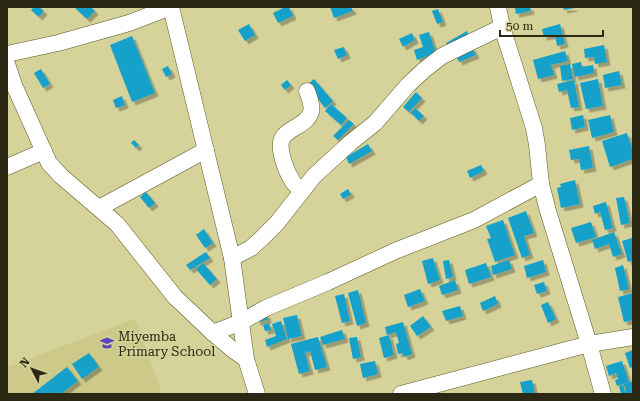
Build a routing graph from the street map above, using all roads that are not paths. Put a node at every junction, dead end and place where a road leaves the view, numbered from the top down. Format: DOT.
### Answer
graph roads {
  1 [pos="171,7"];
  2 [pos="498,7"];
  3 [pos="502,27"];
  4 [pos="7,54"];
  5 [pos="7,64"];
  6 [pos="308,91"];
  7 [pos="206,150"];
  8 [pos="44,152"];
  9 [pos="7,167"];
  10 [pos="541,184"];
  11 [pos="302,191"];
  12 [pos="99,208"];
  13 [pos="232,258"];
  14 [pos="241,322"];
  15 [pos="213,333"];
  16 [pos="633,337"];
  17 [pos="589,344"];
  18 [pos="246,359"];
  19 [pos="449,390"];
  20 [pos="257,394"];
  21 [pos="401,394"];
  22 [pos="603,394"];
  1 -- 4 [label="street"];
  1 -- 7 [label="street"];
  2 -- 3 [label="street"];
  3 -- 10 [label="street"];
  3 -- 11 [label="street"];
  5 -- 8 [label="street"];
  6 -- 11 [label="street"];
  7 -- 12 [label="street"];
  7 -- 13 [label="street"];
  8 -- 9 [label="street"];
  8 -- 12 [label="street"];
  10 -- 14 [label="street"];
  10 -- 17 [label="street"];
  11 -- 13 [label="street"];
  12 -- 15 [label="street"];
  13 -- 14 [label="street"];
  14 -- 15 [label="street"];
  14 -- 18 [label="street"];
  15 -- 18 [label="street"];
  16 -- 17 [label="street"];
  17 -- 19 [label="street"];
  17 -- 22 [label="street"];
  18 -- 20 [label="street"];
  19 -- 21 [label="street"];
}
